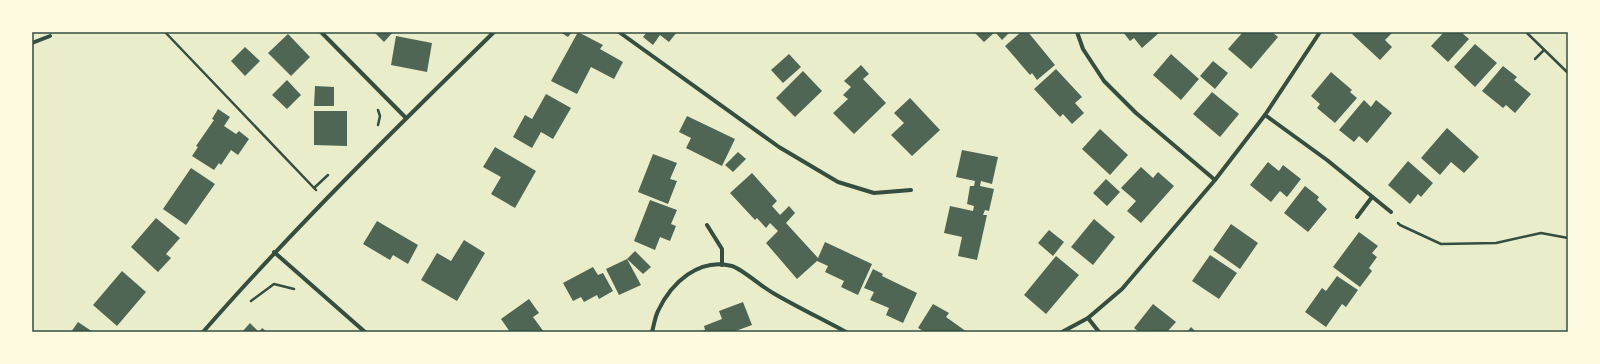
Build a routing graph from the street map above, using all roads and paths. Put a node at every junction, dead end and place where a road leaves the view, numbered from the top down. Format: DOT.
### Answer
graph roads {
  1 [pos="165,32"];
  2 [pos="321,32"];
  3 [pos="494,32"];
  4 [pos="619,32"];
  5 [pos="1077,32"];
  6 [pos="1320,32"];
  7 [pos="1526,32"];
  8 [pos="50,36"];
  9 [pos="32,43"];
  10 [pos="1544,50"];
  11 [pos="1535,59"];
  12 [pos="1568,73"];
  13 [pos="377,107"];
  14 [pos="1265,115"];
  15 [pos="406,118"];
  16 [pos="376,128"];
  17 [pos="331,172"];
  18 [pos="1215,180"];
  19 [pos="314,188"];
  20 [pos="911,190"];
  21 [pos="1372,197"];
  22 [pos="326,201"];
  23 [pos="1391,212"];
  24 [pos="1357,217"];
  25 [pos="707,225"];
  26 [pos="1568,238"];
  27 [pos="274,252"];
  28 [pos="722,265"];
  29 [pos="299,293"];
  30 [pos="236,295"];
  31 [pos="1088,318"];
  32 [pos="203,332"];
  33 [pos="365,332"];
  34 [pos="652,332"];
  35 [pos="846,332"];
  36 [pos="1062,332"];
  37 [pos="1099,332"];
  1 -- 19 [label="path"];
  2 -- 15 [label="street"];
  3 -- 15 [label="street"];
  4 -- 20 [label="street"];
  5 -- 18 [label="street"];
  6 -- 14 [label="street"];
  7 -- 10 [label="path"];
  8 -- 9 [label="street"];
  10 -- 11 [label="path"];
  10 -- 12 [label="path"];
  13 -- 16 [label="path"];
  14 -- 18 [label="street"];
  14 -- 21 [label="street"];
  15 -- 22 [label="street"];
  17 -- 19 [label="path"];
  18 -- 31 [label="street"];
  19 -- 22 [label="path"];
  21 -- 23 [label="street"];
  21 -- 24 [label="street"];
  22 -- 27 [label="street"];
  23 -- 26 [label="path"];
  25 -- 28 [label="street"];
  27 -- 30 [label="street"];
  27 -- 33 [label="street"];
  28 -- 34 [label="street"];
  28 -- 35 [label="street"];
  29 -- 30 [label="path"];
  30 -- 32 [label="street"];
  31 -- 36 [label="street"];
  31 -- 37 [label="street"];
}
